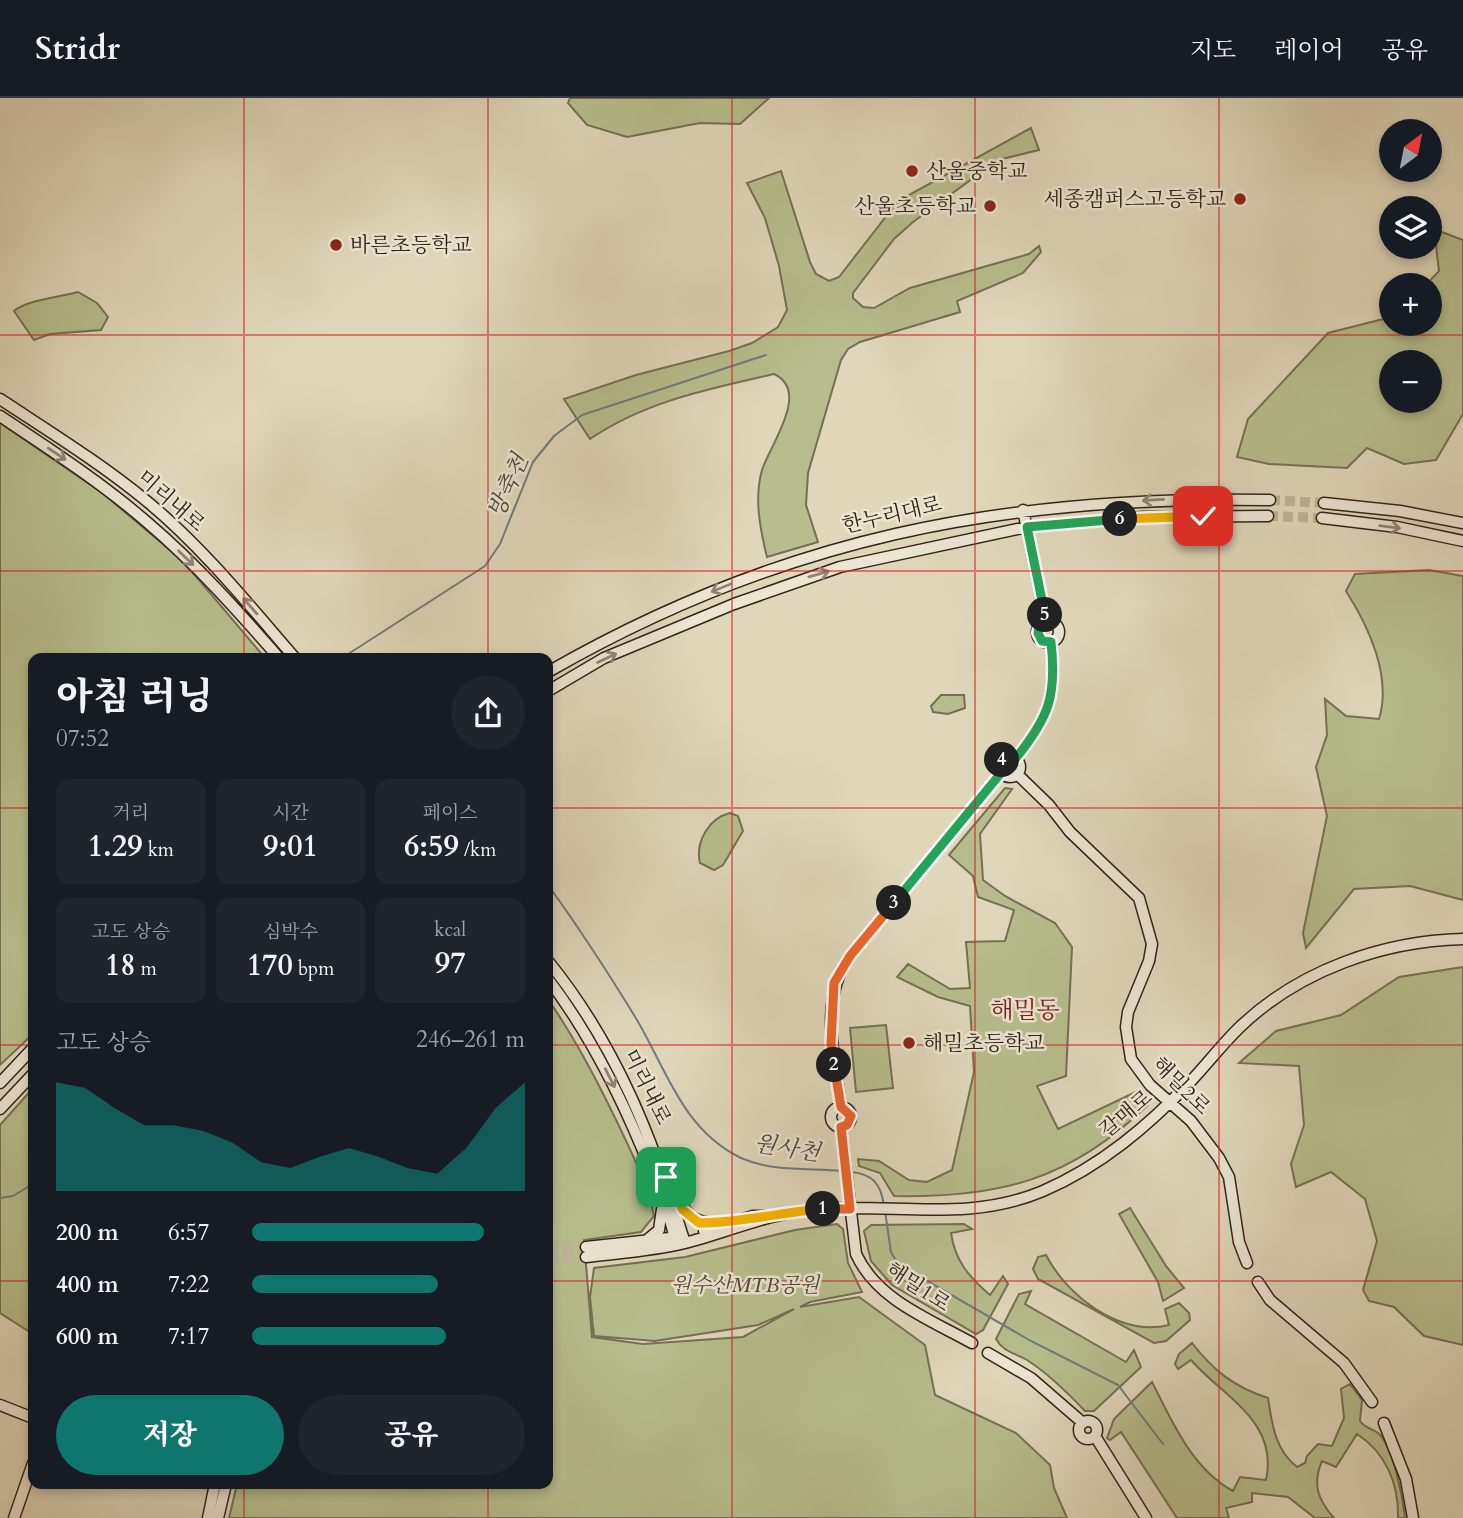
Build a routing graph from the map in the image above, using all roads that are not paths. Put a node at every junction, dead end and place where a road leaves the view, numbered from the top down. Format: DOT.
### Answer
graph roads {
  1 [pos="0,399"];
  2 [pos="0,416"];
  3 [pos="1270,500"];
  4 [pos="1324,503"];
  5 [pos="1023,510"];
  6 [pos="1268,516"];
  7 [pos="1322,518"];
  8 [pos="1463,523"];
  9 [pos="1027,527"];
  10 [pos="1463,541"];
  11 [pos="275,653"];
  12 [pos="291,653"];
  13 [pos="553,669"];
  14 [pos="553,688"];
  15 [pos="1016,758"];
  16 [pos="1001,773"];
  17 [pos="1017,774"];
  18 [pos="1463,939"];
  19 [pos="553,968"];
  20 [pos="553,987"];
  21 [pos="28,1053"];
  22 [pos="28,1079"];
  23 [pos="0,1083"];
  24 [pos="1171,1102"];
  25 [pos="0,1109"];
  26 [pos="666,1177"];
  27 [pos="658,1189"];
  28 [pos="850,1209"];
  29 [pos="771,1216"];
  30 [pos="733,1222"];
  31 [pos="680,1240"];
  32 [pos="630,1244"];
  33 [pos="1247,1263"];
  34 [pos="1258,1282"];
  35 [pos="972,1343"];
  36 [pos="989,1353"];
  37 [pos="1372,1402"];
  38 [pos="0,1405"];
  39 [pos="28,1416"];
  40 [pos="1384,1423"];
  41 [pos="28,1477"];
  42 [pos="214,1489"];
  43 [pos="225,1489"];
  44 [pos="14,1518"];
  45 [pos="208,1518"];
  46 [pos="218,1518"];
  47 [pos="1146,1518"];
  48 [pos="1413,1518"];
  12 -- 1 [label="street, 미리내로, one-way"];
  2 -- 11 [label="street, 미리내로, one-way"];
  3 -- 5 [label="street, 한누리대로, one-way"];
  4 -- 8 [label="street"];
  5 -- 9 [label="street"];
  5 -- 13 [label="street, 한누리대로, one-way"];
  6 -- 9 [label="street, 한누리대로"];
  7 -- 10 [label="street, one-way"];
  14 -- 9 [label="street, 한누리대로, one-way"];
  9 -- 15 [label="street"];
  15 -- 16 [label="street"];
  15 -- 17 [label="street"];
  16 -- 17 [label="street"];
  16 -- 28 [label="street, 해밀1로"];
  17 -- 24 [label="street, 해밀2로"];
  18 -- 24 [label="street, 갈매로"];
  19 -- 26 [label="street, 미리내로"];
  20 -- 27 [label="street, 미리내로, one-way"];
  21 -- 23 [label="street"];
  22 -- 25 [label="street"];
  24 -- 28 [label="street, 갈매로"];
  24 -- 33 [label="street, 해밀2로"];
  26 -- 30 [label="street"];
  26 -- 31 [label="street, 미리내로"];
  27 -- 31 [label="street, 미리내로"];
  27 -- 32 [label="street"];
  28 -- 29 [label="street, 갈매로"];
  28 -- 35 [label="street, 해밀1로"];
  29 -- 30 [label="street, 갈매로"];
  29 -- 31 [label="street, 갈매로"];
  30 -- 31 [label="street, 갈매로"];
  31 -- 32 [label="street, 갈매로"];
  31 -- 32 [label="street, 갈매로"];
  34 -- 37 [label="street"];
  36 -- 47 [label="street"];
  38 -- 39 [label="street"];
  40 -- 48 [label="street"];
  41 -- 44 [label="street"];
  42 -- 45 [label="street"];
  43 -- 46 [label="street"];
}
